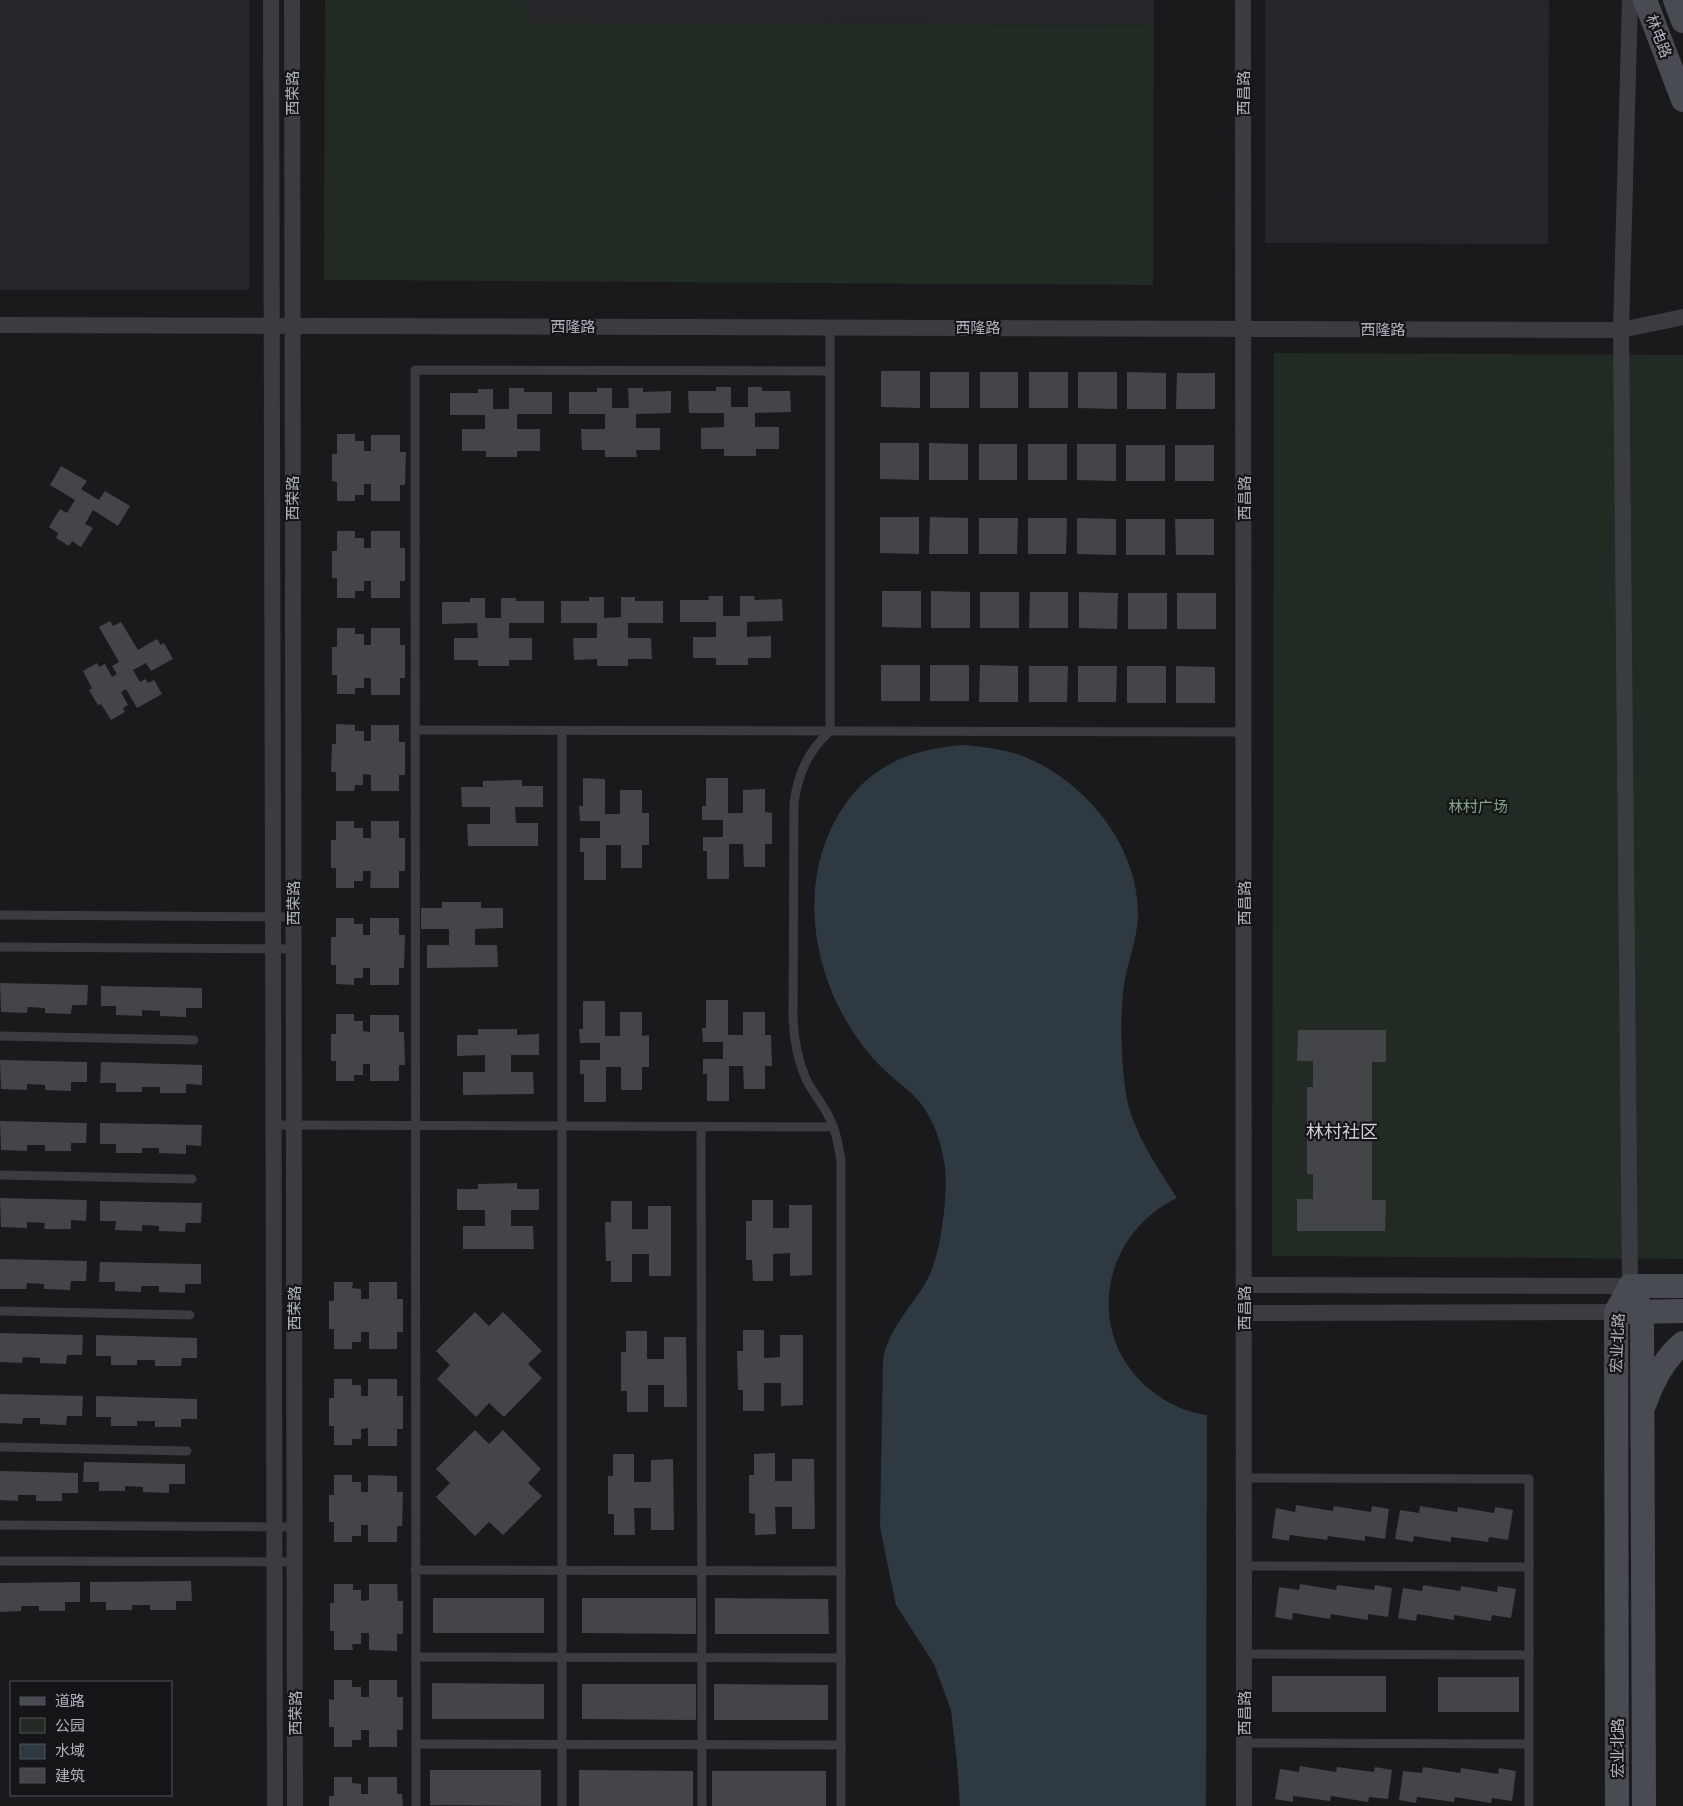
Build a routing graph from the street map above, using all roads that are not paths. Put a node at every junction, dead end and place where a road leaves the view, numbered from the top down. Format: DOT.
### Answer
graph roads {
  1 [pos="271,0"];
  2 [pos="292,0"];
  3 [pos="1243,0"];
  4 [pos="1630,0"];
  5 [pos="1645,0"];
  6 [pos="1675,0"];
  7 [pos="1683,21"];
  8 [pos="1683,100"];
  9 [pos="1683,317"];
  10 [pos="0,325"];
  11 [pos="272,325"];
  12 [pos="292,325"];
  13 [pos="830,327"];
  14 [pos="1243,328"];
  15 [pos="1622,330"];
  16 [pos="830,371"];
  17 [pos="415,730"];
  18 [pos="562,731"];
  19 [pos="830,731"];
  20 [pos="1244,732"];
  21 [pos="0,915"];
  22 [pos="273,916"];
  23 [pos="293,917"];
  24 [pos="0,947"];
  25 [pos="273,948"];
  26 [pos="293,949"];
  27 [pos="0,1036"];
  28 [pos="194,1040"];
  29 [pos="273,1125"];
  30 [pos="294,1125"];
  31 [pos="415,1125"];
  32 [pos="562,1126"];
  33 [pos="701,1126"];
  34 [pos="833,1127"];
  35 [pos="0,1175"];
  36 [pos="192,1178"];
  37 [pos="1244,1285"];
  38 [pos="1630,1286"];
  39 [pos="1683,1286"];
  40 [pos="0,1311"];
  41 [pos="1642,1311"];
  42 [pos="1683,1311"];
  43 [pos="1616,1312"];
  44 [pos="1244,1313"];
  45 [pos="190,1315"];
  46 [pos="1683,1343"];
  47 [pos="1642,1419"];
  48 [pos="0,1447"];
  49 [pos="187,1451"];
  50 [pos="1244,1478"];
  51 [pos="0,1525"];
  52 [pos="274,1526"];
  53 [pos="294,1527"];
  54 [pos="0,1560"];
  55 [pos="274,1562"];
  56 [pos="294,1562"];
  57 [pos="1244,1566"];
  58 [pos="1529,1567"];
  59 [pos="416,1570"];
  60 [pos="562,1570"];
  61 [pos="702,1570"];
  62 [pos="841,1571"];
  63 [pos="1244,1654"];
  64 [pos="1529,1655"];
  65 [pos="416,1657"];
  66 [pos="562,1657"];
  67 [pos="702,1658"];
  68 [pos="841,1658"];
  69 [pos="1244,1743"];
  70 [pos="416,1744"];
  71 [pos="562,1744"];
  72 [pos="1529,1744"];
  73 [pos="702,1745"];
  74 [pos="841,1745"];
  75 [pos="275,1806"];
  76 [pos="295,1806"];
  77 [pos="416,1806"];
  78 [pos="562,1806"];
  79 [pos="702,1806"];
  80 [pos="841,1806"];
  81 [pos="1244,1806"];
  82 [pos="1529,1806"];
  83 [pos="1617,1806"];
  84 [pos="1644,1806"];
  1 -- 11 [label="street, 西荣路"];
  2 -- 12 [label="street, 西荣路"];
  3 -- 14 [label="street, 西昌路"];
  4 -- 15 [label="street"];
  5 -- 8 [label="main road, 林电路"];
  6 -- 7 [label="main road, 林电路"];
  9 -- 15 [label="street, 西隆路"];
  10 -- 11 [label="street, 西隆路"];
  11 -- 12 [label="street, 西隆路"];
  11 -- 22 [label="street, 西荣路"];
  12 -- 13 [label="street, 西隆路"];
  12 -- 23 [label="street, 西荣路"];
  13 -- 14 [label="street, 西隆路"];
  13 -- 16 [label="lane"];
  14 -- 15 [label="street, 西隆路"];
  14 -- 20 [label="street, 西昌路"];
  15 -- 38 [label="street"];
  16 -- 17 [label="lane"];
  16 -- 19 [label="lane"];
  17 -- 18 [label="lane"];
  17 -- 31 [label="lane"];
  18 -- 19 [label="lane"];
  18 -- 32 [label="lane"];
  19 -- 20 [label="lane"];
  19 -- 34 [label="lane"];
  20 -- 37 [label="street, 西昌路"];
  21 -- 22 [label="lane"];
  22 -- 23 [label="lane"];
  22 -- 25 [label="street, 西荣路"];
  23 -- 26 [label="street, 西荣路"];
  24 -- 25 [label="lane"];
  25 -- 26 [label="lane"];
  25 -- 29 [label="street, 西荣路"];
  26 -- 30 [label="street, 西荣路"];
  27 -- 28 [label="lane"];
  29 -- 30 [label="lane"];
  29 -- 52 [label="street, 西荣路"];
  30 -- 31 [label="lane"];
  30 -- 53 [label="street, 西荣路"];
  31 -- 32 [label="lane"];
  31 -- 59 [label="lane"];
  32 -- 33 [label="lane"];
  32 -- 60 [label="lane"];
  33 -- 34 [label="lane"];
  33 -- 61 [label="lane"];
  34 -- 62 [label="lane"];
  35 -- 36 [label="lane"];
  37 -- 38 [label="street"];
  37 -- 44 [label="street, 西昌路"];
  38 -- 39 [label="main road"];
  38 -- 41 [label="main road, 宏业北路"];
  38 -- 43 [label="main road, 宏业北路"];
  40 -- 45 [label="lane"];
  41 -- 42 [label="main road"];
  41 -- 43 [label="main road"];
  41 -- 47 [label="main road, 宏业北路"];
  43 -- 44 [label="street"];
  43 -- 83 [label="main road, 宏业北路"];
  44 -- 50 [label="street, 西昌路"];
  46 -- 47 [label="main road"];
  47 -- 84 [label="main road, 宏业北路"];
  48 -- 49 [label="lane"];
  50 -- 57 [label="street, 西昌路"];
  50 -- 58 [label="lane"];
  51 -- 52 [label="lane"];
  52 -- 53 [label="lane"];
  52 -- 55 [label="street, 西荣路"];
  53 -- 56 [label="street, 西荣路"];
  54 -- 55 [label="lane"];
  55 -- 56 [label="lane"];
  55 -- 75 [label="street, 西荣路"];
  56 -- 76 [label="street, 西荣路"];
  57 -- 58 [label="lane"];
  57 -- 63 [label="street, 西昌路"];
  58 -- 64 [label="lane"];
  59 -- 60 [label="lane"];
  59 -- 65 [label="lane"];
  60 -- 61 [label="lane"];
  60 -- 66 [label="lane"];
  61 -- 62 [label="lane"];
  61 -- 67 [label="lane"];
  62 -- 68 [label="lane"];
  63 -- 64 [label="lane"];
  63 -- 69 [label="street, 西昌路"];
  64 -- 72 [label="lane"];
  65 -- 66 [label="lane"];
  65 -- 70 [label="lane"];
  66 -- 67 [label="lane"];
  66 -- 71 [label="lane"];
  67 -- 68 [label="lane"];
  67 -- 73 [label="lane"];
  68 -- 74 [label="lane"];
  69 -- 72 [label="lane"];
  69 -- 81 [label="street, 西昌路"];
  70 -- 71 [label="lane"];
  70 -- 77 [label="lane"];
  71 -- 73 [label="lane"];
  71 -- 78 [label="lane"];
  72 -- 82 [label="lane"];
  73 -- 74 [label="lane"];
  73 -- 79 [label="lane"];
  74 -- 80 [label="lane"];
}
